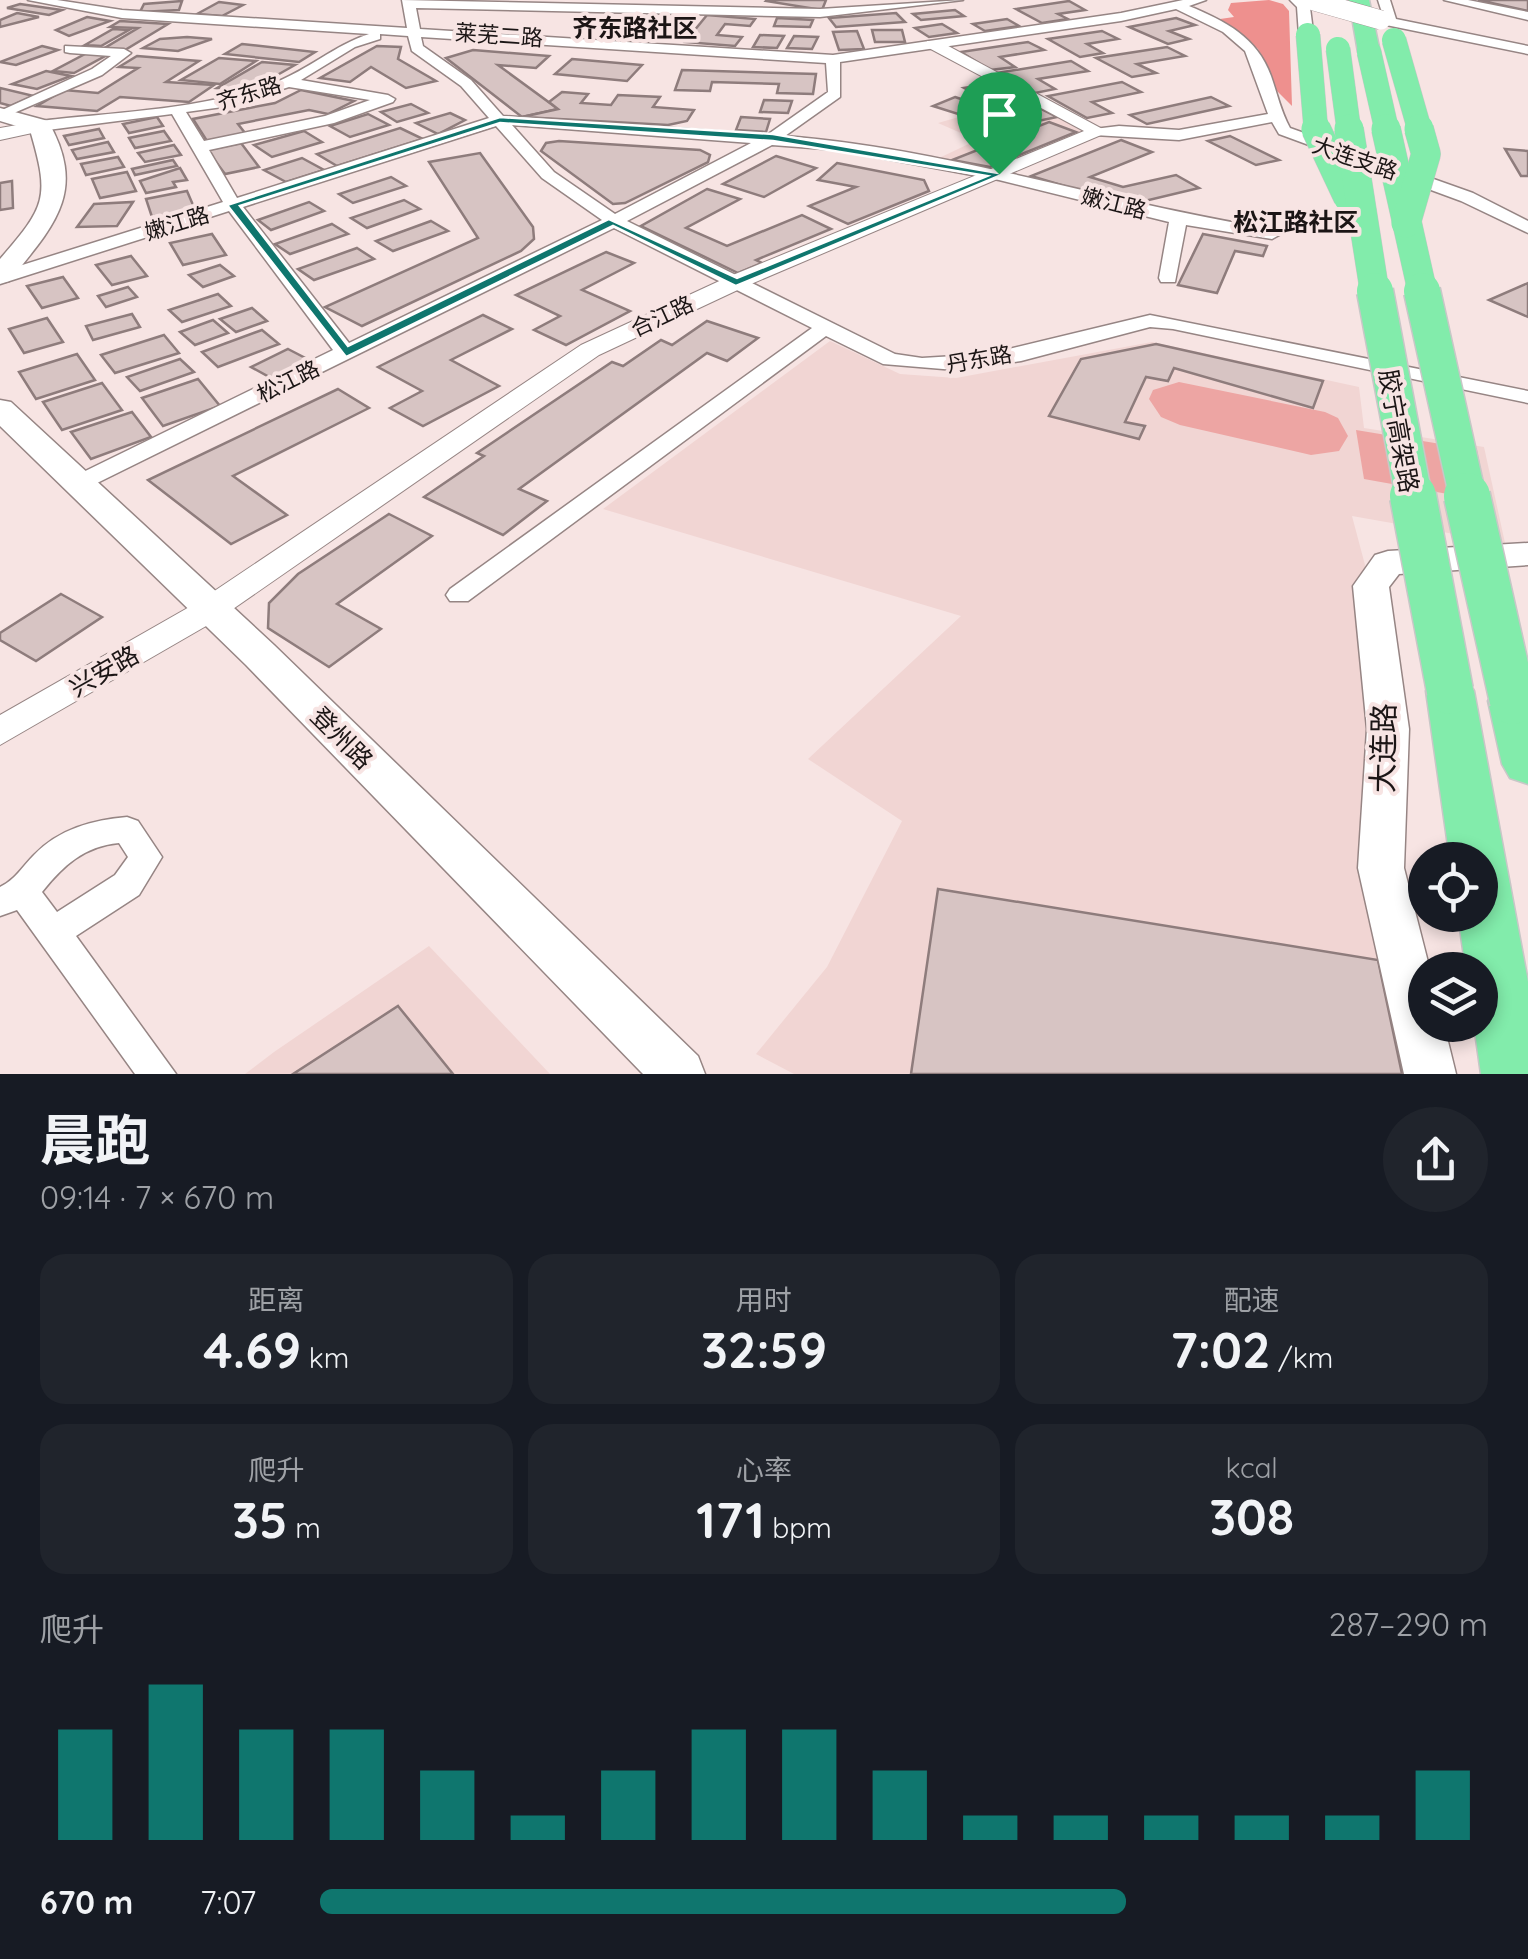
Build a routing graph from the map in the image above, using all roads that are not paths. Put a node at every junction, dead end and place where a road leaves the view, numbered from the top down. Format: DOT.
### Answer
graph roads {
  1 [pos="34,0"];
  2 [pos="957,0"];
  3 [pos="1200,0"];
  4 [pos="1299,0"];
  5 [pos="1312,0"];
  6 [pos="1330,0"];
  7 [pos="1358,0"];
  8 [pos="1384,0"];
  9 [pos="1450,0"];
  10 [pos="1181,7"];
  11 [pos="411,14"];
  12 [pos="1528,16"];
  13 [pos="1308,35"];
  14 [pos="346,37"];
  15 [pos="1374,37"];
  16 [pos="932,44"];
  17 [pos="70,49"];
  18 [pos="1528,50"];
  19 [pos="832,58"];
  20 [pos="288,82"];
  21 [pos="176,109"];
  22 [pos="1275,117"];
  23 [pos="500,120"];
  24 [pos="1,121"];
  25 [pos="40,126"];
  26 [pos="1099,132"];
  27 [pos="773,138"];
  28 [pos="199,147"];
  29 [pos="999,174"];
  30 [pos="233,205"];
  31 [pos="1178,219"];
  32 [pos="614,222"];
  33 [pos="1362,224"];
  34 [pos="1528,228"];
  35 [pos="1272,234"];
  36 [pos="0,276"];
  37 [pos="1168,278"];
  38 [pos="736,282"];
  39 [pos="818,333"];
  40 [pos="346,352"];
  41 [pos="1528,398"];
  42 [pos="0,409"];
  43 [pos="79,483"];
  44 [pos="1528,554"];
  45 [pos="459,595"];
  46 [pos="208,610"];
  47 [pos="0,732"];
  48 [pos="1528,764"];
  49 [pos="1475,842"];
  50 [pos="12,897"];
  51 [pos="54,932"];
  52 [pos="1490,932"];
  53 [pos="157,1074"];
  54 [pos="679,1074"];
  55 [pos="1430,1074"];
  56 [pos="1513,1074"];
  1 -- 14 [label="street"];
  2 -- 11 [label="street"];
  3 -- 10 [label="street, 莱芜二路"];
  4 -- 13 [label="main road"];
  5 -- 15 [label="main road, bridge"];
  6 -- 15 [label="highway, 胶宁高架路"];
  7 -- 15 [label="highway, 胶宁高架路"];
  8 -- 15 [label="street"];
  9 -- 12 [label="street"];
  10 -- 16 [label="street, 莱芜二路"];
  10 -- 22 [label="street"];
  11 -- 14 [label="street, 齐东路"];
  11 -- 19 [label="street, 莱芜二路"];
  11 -- 23 [label="street, 丹东路"];
  13 -- 33 [label="highway, bridge"];
  14 -- 20 [label="street, 齐东路"];
  15 -- 18 [label="street"];
  15 -- 33 [label="highway, 胶宁高架路, bridge"];
  15 -- 48 [label="highway, 胶宁高架路, bridge"];
  16 -- 19 [label="street, 莱芜二路"];
  16 -- 26 [label="street"];
  17 -- 24 [label="street"];
  19 -- 27 [label="street, 松江路"];
  20 -- 21 [label="street, 齐东路"];
  20 -- 28 [label="street"];
  21 -- 25 [label="street, 齐东路"];
  21 -- 28 [label="street"];
  22 -- 26 [label="street"];
  22 -- 34 [label="street, 大连支路"];
  23 -- 27 [label="street, 嫩江路"];
  23 -- 30 [label="street, 嫩江路"];
  23 -- 32 [label="street, 丹东路"];
  24 -- 25 [label="main road"];
  25 -- 36 [label="main road"];
  26 -- 29 [label="street, 合江路"];
  27 -- 29 [label="street, 嫩江路"];
  27 -- 32 [label="street, 松江路"];
  28 -- 30 [label="street"];
  29 -- 31 [label="street, 嫩江路"];
  29 -- 38 [label="street, 合江路"];
  30 -- 36 [label="street, 嫩江路"];
  30 -- 40 [label="street"];
  31 -- 35 [label="street, 嫩江路"];
  31 -- 37 [label="street"];
  32 -- 38 [label="street, 丹东路"];
  32 -- 40 [label="street, 松江路"];
  33 -- 49 [label="highway, 胶宁高架路, bridge"];
  38 -- 41 [label="street, 丹东路"];
  38 -- 46 [label="street, 合江路"];
  39 -- 45 [label="street"];
  40 -- 43 [label="street, 松江路"];
  42 -- 43 [label="main road, 登州路"];
  43 -- 46 [label="main road, 登州路"];
  44 -- 55 [label="main road, 大连路"];
  46 -- 47 [label="street, 兴安路"];
  46 -- 54 [label="main road, 登州路"];
  50 -- 51 [label="street"];
  50 -- 51 [label="street"];
  51 -- 53 [label="street"];
  52 -- 56 [label="highway"];
}
